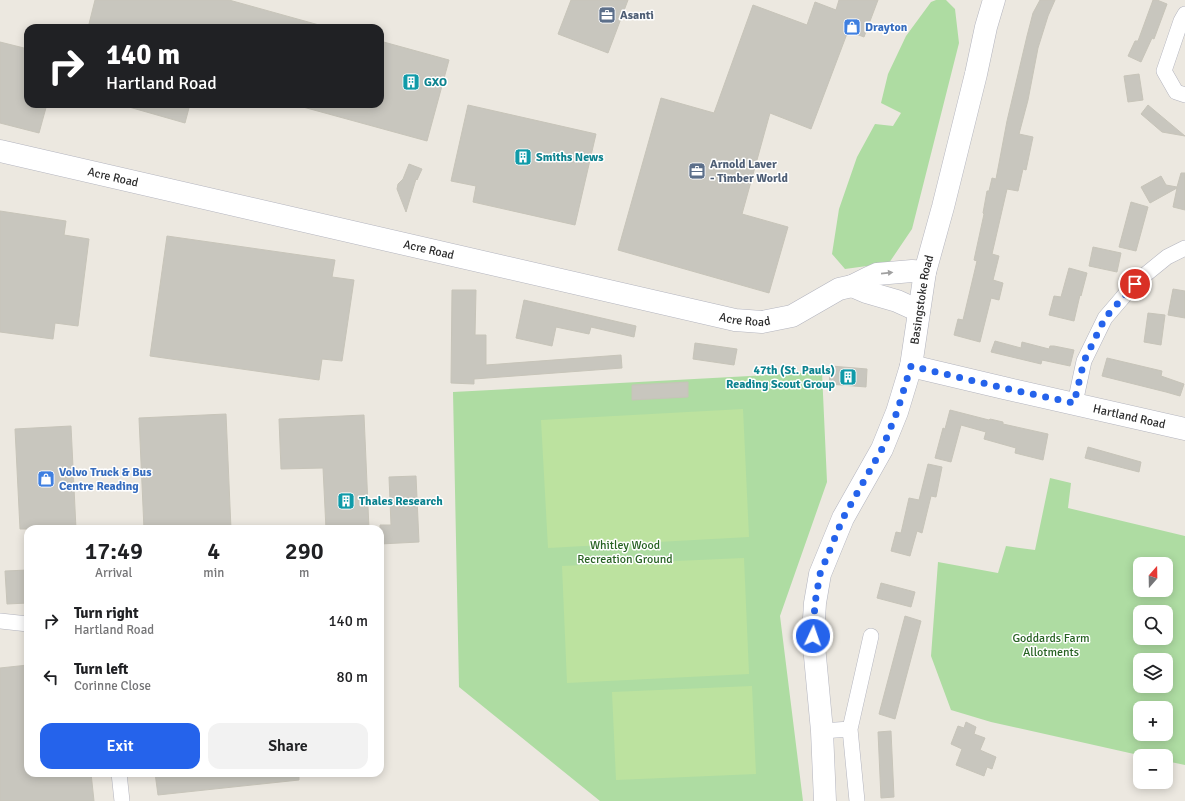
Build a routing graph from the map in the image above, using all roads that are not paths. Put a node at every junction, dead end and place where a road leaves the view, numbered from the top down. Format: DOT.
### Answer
graph roads {
  1 [pos="994,0"];
  2 [pos="1185,14"];
  3 [pos="1185,94"];
  4 [pos="0,151"];
  5 [pos="1185,248"];
  6 [pos="925,272"];
  7 [pos="852,286"];
  8 [pos="919,311"];
  9 [pos="911,366"];
  10 [pos="1074,403"];
  11 [pos="1185,429"];
  12 [pos="0,621"];
  13 [pos="24,624"];
  14 [pos="871,636"];
  15 [pos="850,729"];
  16 [pos="822,731"];
  17 [pos="119,777"];
  18 [pos="122,801"];
  19 [pos="825,801"];
  20 [pos="857,801"];
  1 -- 6 [label="street, Basingstoke Road"];
  2 -- 3 [label="street"];
  4 -- 7 [label="street, Acre Road"];
  5 -- 10 [label="street"];
  7 -- 6 [label="street, Acre Road, one-way"];
  6 -- 8 [label="street, Basingstoke Road"];
  7 -- 8 [label="street"];
  8 -- 9 [label="street, Basingstoke Road"];
  9 -- 10 [label="street, Hartland Road"];
  9 -- 16 [label="street, Basingstoke Road"];
  10 -- 11 [label="street, Hartland Road"];
  12 -- 13 [label="street"];
  14 -- 15 [label="street"];
  15 -- 16 [label="street"];
  15 -- 20 [label="street"];
  16 -- 19 [label="street, Basingstoke Road"];
  17 -- 18 [label="street"];
}
